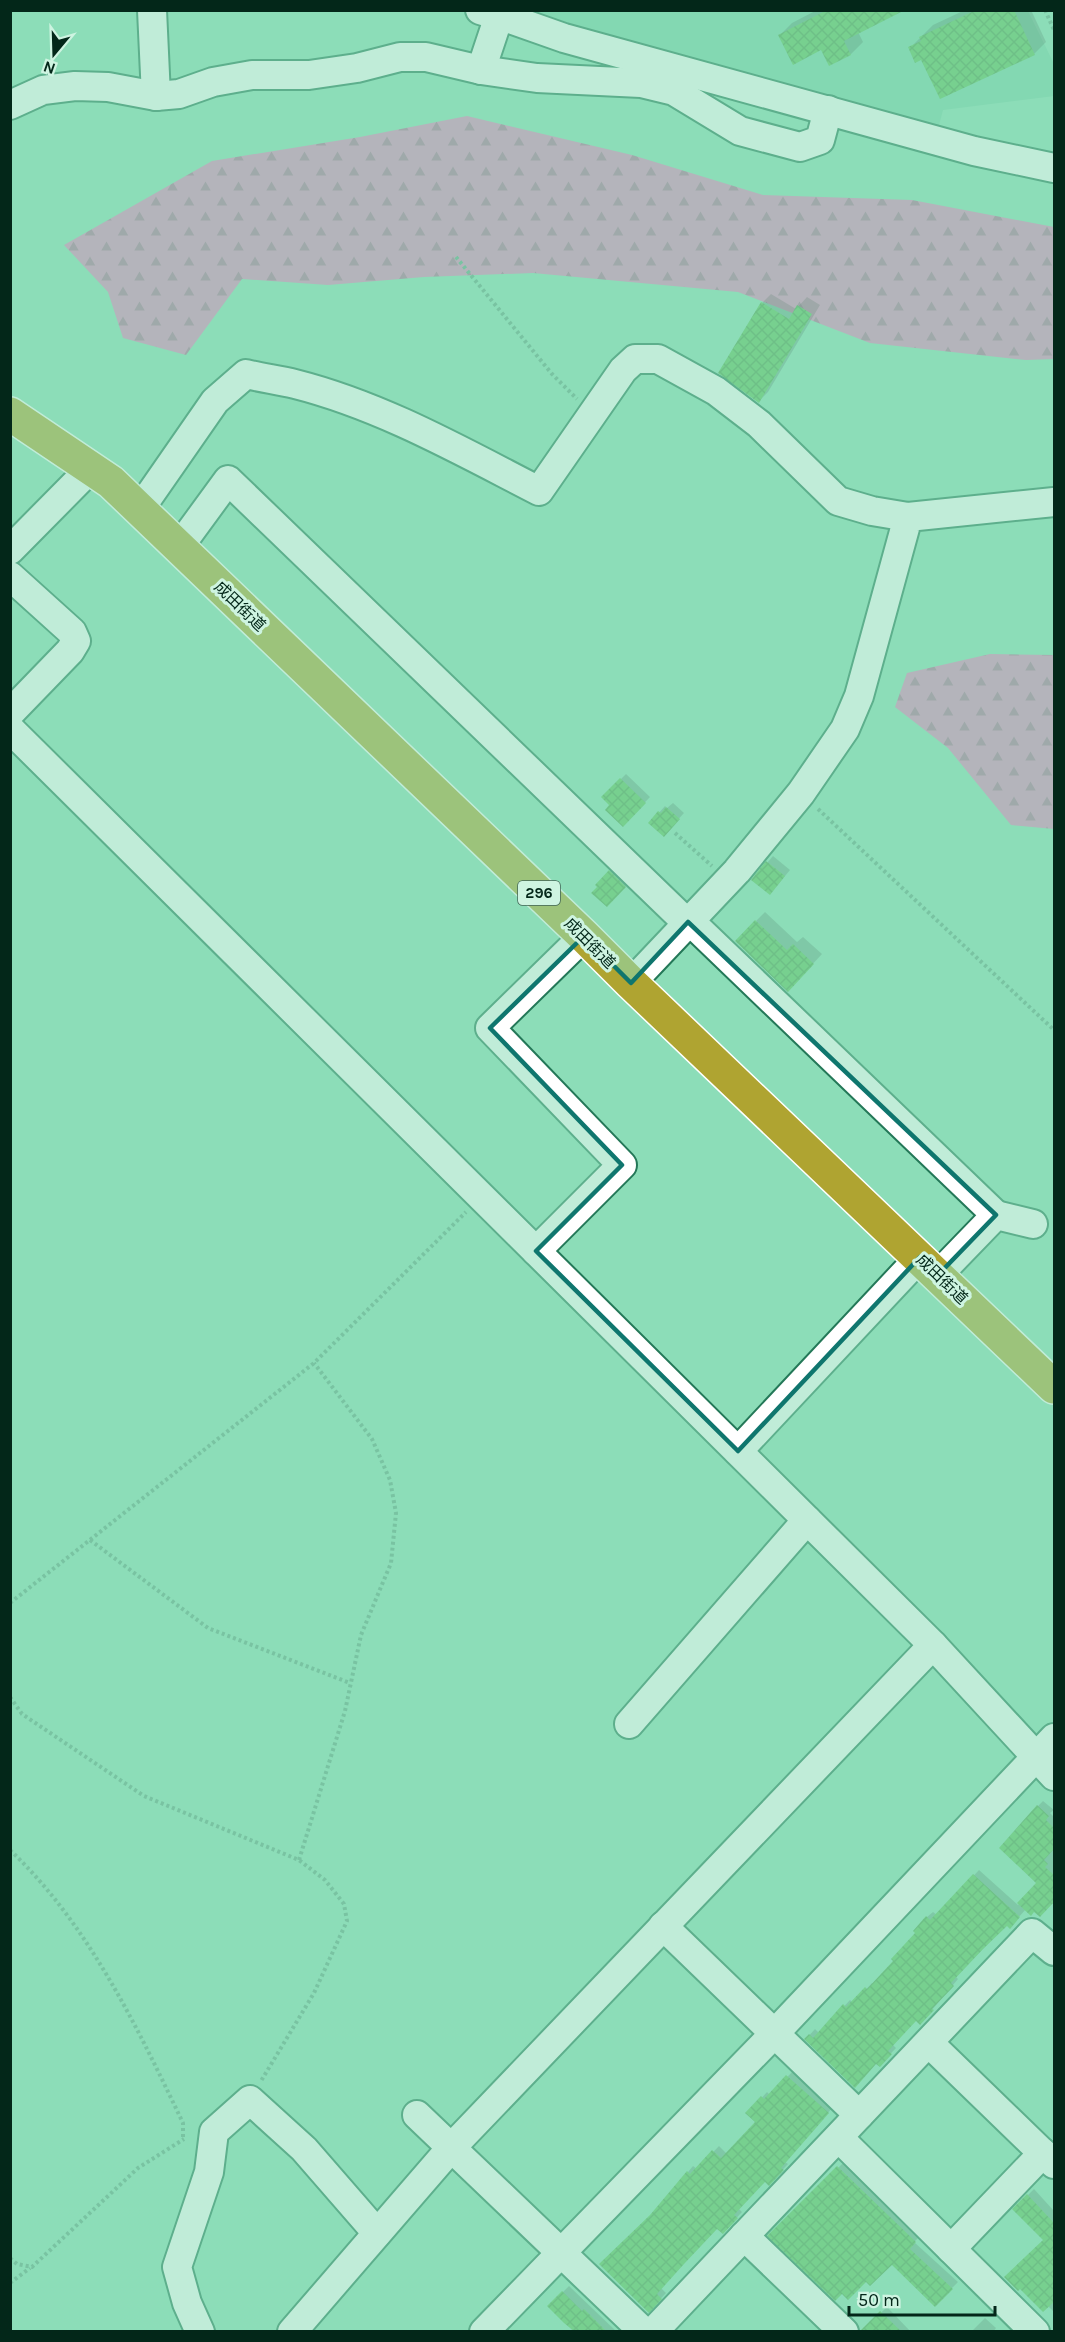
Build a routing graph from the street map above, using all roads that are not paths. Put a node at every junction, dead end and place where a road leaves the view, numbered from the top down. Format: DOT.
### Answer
graph roads {
  1 [pos="152,10"];
  2 [pos="498,15"];
  3 [pos="481,70"];
  4 [pos="156,96"];
  5 [pos="13,100"];
  6 [pos="828,110"];
  7 [pos="1054,168"];
  8 [pos="10,414"];
  9 [pos="90,469"];
  10 [pos="1054,502"];
  11 [pos="140,509"];
  12 [pos="908,517"];
  13 [pos="179,547"];
  14 [pos="10,550"];
  15 [pos="10,576"];
  16 [pos="10,713"];
  17 [pos="10,729"];
  18 [pos="688,922"];
  19 [pos="584,936"];
  20 [pos="631,983"];
  21 [pos="996,1215"];
  22 [pos="1033,1224"];
  23 [pos="536,1251"];
  24 [pos="929,1266"];
  25 [pos="1054,1387"];
  26 [pos="738,1451"];
  27 [pos="807,1520"];
  28 [pos="933,1645"];
  29 [pos="629,1724"];
  30 [pos="1048,1757"];
  31 [pos="663,1926"];
  32 [pos="1054,1951"];
  33 [pos="774,2034"];
  34 [pos="930,2043"];
  35 [pos="417,2115"];
  36 [pos="859,2115"];
  37 [pos="838,2138"];
  38 [pos="451,2148"];
  39 [pos="1049,2159"];
  40 [pos="377,2234"];
  41 [pos="744,2236"];
  42 [pos="951,2249"];
  43 [pos="560,2252"];
  44 [pos="200,2331"];
  45 [pos="292,2331"];
  46 [pos="484,2331"];
  47 [pos="644,2331"];
  48 [pos="652,2331"];
  49 [pos="844,2331"];
  50 [pos="1035,2331"];
  1 -- 4 [label="street"];
  2 -- 3 [label="street"];
  2 -- 6 [label="street"];
  3 -- 4 [label="street"];
  3 -- 6 [label="street"];
  4 -- 5 [label="street"];
  6 -- 7 [label="street"];
  8 -- 9 [label="highway, 成田街道 / 296"];
  9 -- 11 [label="highway, 成田街道 / 296"];
  9 -- 14 [label="street"];
  10 -- 12 [label="street"];
  11 -- 12 [label="street"];
  11 -- 13 [label="highway, 成田街道 / 296"];
  12 -- 18 [label="street"];
  13 -- 18 [label="street"];
  13 -- 19 [label="highway, 成田街道 / 296"];
  15 -- 16 [label="street"];
  17 -- 23 [label="street"];
  18 -- 20 [label="street"];
  18 -- 21 [label="street"];
  19 -- 20 [label="highway, 成田街道 / 296"];
  19 -- 23 [label="street"];
  20 -- 24 [label="highway, 成田街道 / 296"];
  21 -- 22 [label="street"];
  21 -- 24 [label="street"];
  23 -- 26 [label="street"];
  24 -- 25 [label="highway, 成田街道 / 296"];
  24 -- 26 [label="street"];
  26 -- 27 [label="street"];
  27 -- 28 [label="street"];
  27 -- 29 [label="street"];
  28 -- 30 [label="street"];
  28 -- 31 [label="street"];
  30 -- 33 [label="street"];
  31 -- 33 [label="street"];
  31 -- 38 [label="street"];
  32 -- 34 [label="street"];
  33 -- 36 [label="street"];
  33 -- 43 [label="street"];
  34 -- 36 [label="street"];
  34 -- 39 [label="street"];
  35 -- 38 [label="street"];
  36 -- 37 [label="street"];
  37 -- 41 [label="street"];
  37 -- 42 [label="street"];
  38 -- 40 [label="street"];
  38 -- 43 [label="street"];
  39 -- 42 [label="street"];
  40 -- 44 [label="street"];
  40 -- 45 [label="street"];
  41 -- 48 [label="street"];
  41 -- 49 [label="street"];
  42 -- 50 [label="street"];
  43 -- 46 [label="street"];
  43 -- 47 [label="street"];
}
